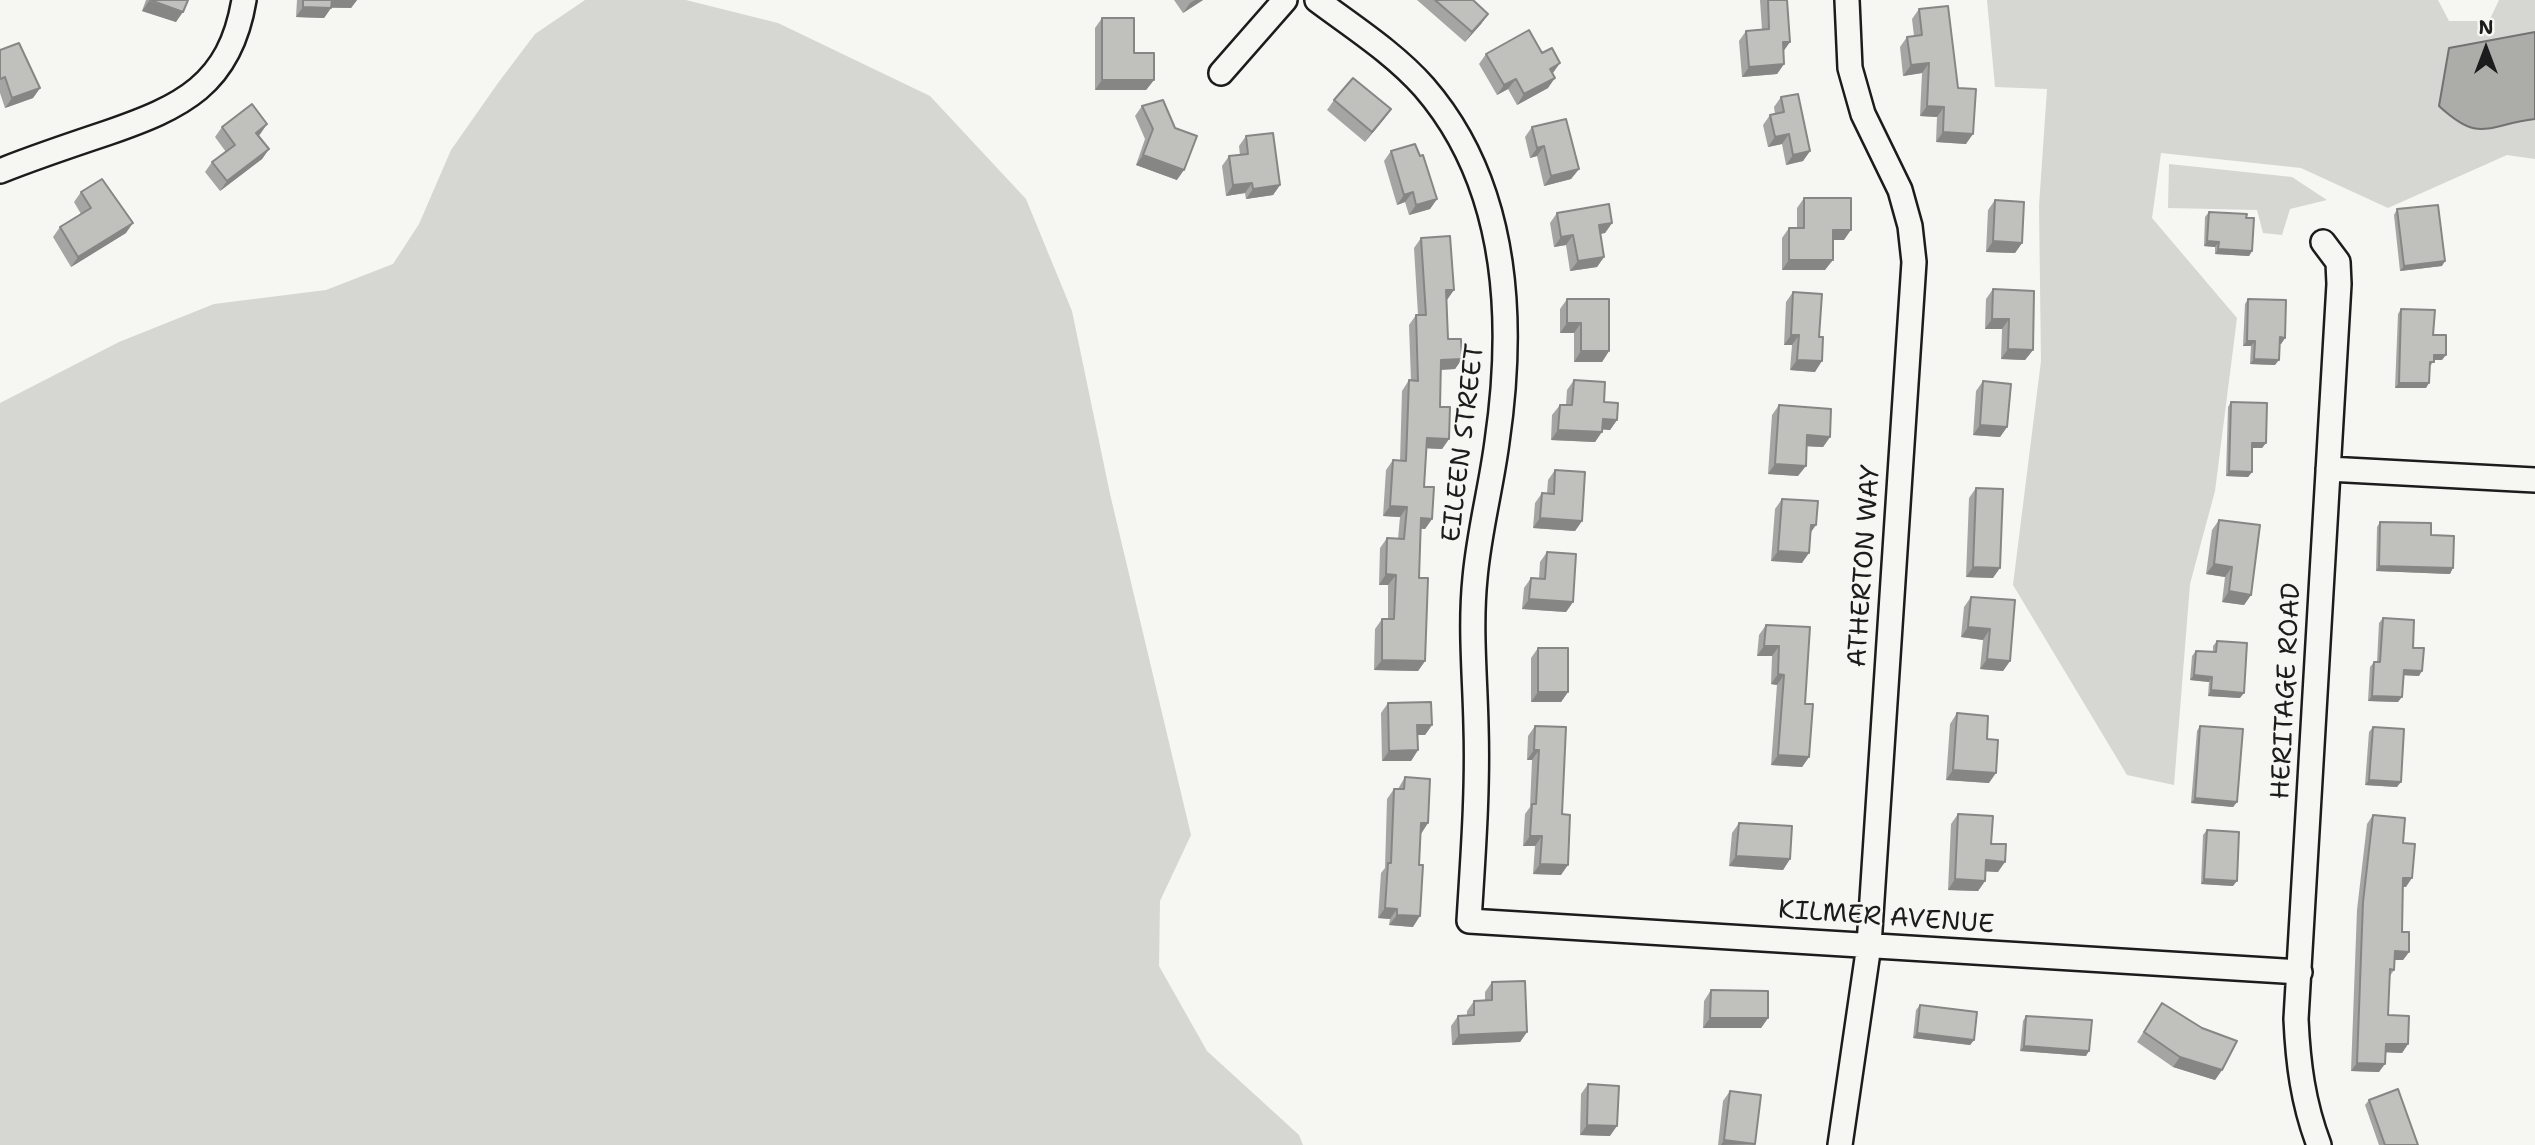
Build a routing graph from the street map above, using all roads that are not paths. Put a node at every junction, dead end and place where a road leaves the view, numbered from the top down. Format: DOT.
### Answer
graph roads {
  1 [pos="244,0"];
  2 [pos="1285,0"];
  3 [pos="1317,0"];
  4 [pos="1847,0"];
  5 [pos="1221,73"];
  6 [pos="0,171"];
  7 [pos="2323,242"];
  8 [pos="2328,469"];
  9 [pos="2535,480"];
  10 [pos="1469,921"];
  11 [pos="1868,945"];
  12 [pos="2300,972"];
  13 [pos="1840,1145"];
  14 [pos="2319,1145"];
  1 -- 6 [label="street"];
  2 -- 5 [label="street"];
  3 -- 10 [label="street, EILEEN STREET"];
  4 -- 11 [label="street, ATHERTON WAY"];
  7 -- 8 [label="street, HERITAGE ROAD"];
  8 -- 9 [label="street"];
  8 -- 12 [label="street, HERITAGE ROAD"];
  10 -- 11 [label="street, KILMER AVENUE"];
  11 -- 12 [label="street, KILMER AVENUE"];
  11 -- 13 [label="street, ATHERTON WAY"];
  12 -- 14 [label="street, HERITAGE ROAD"];
}
